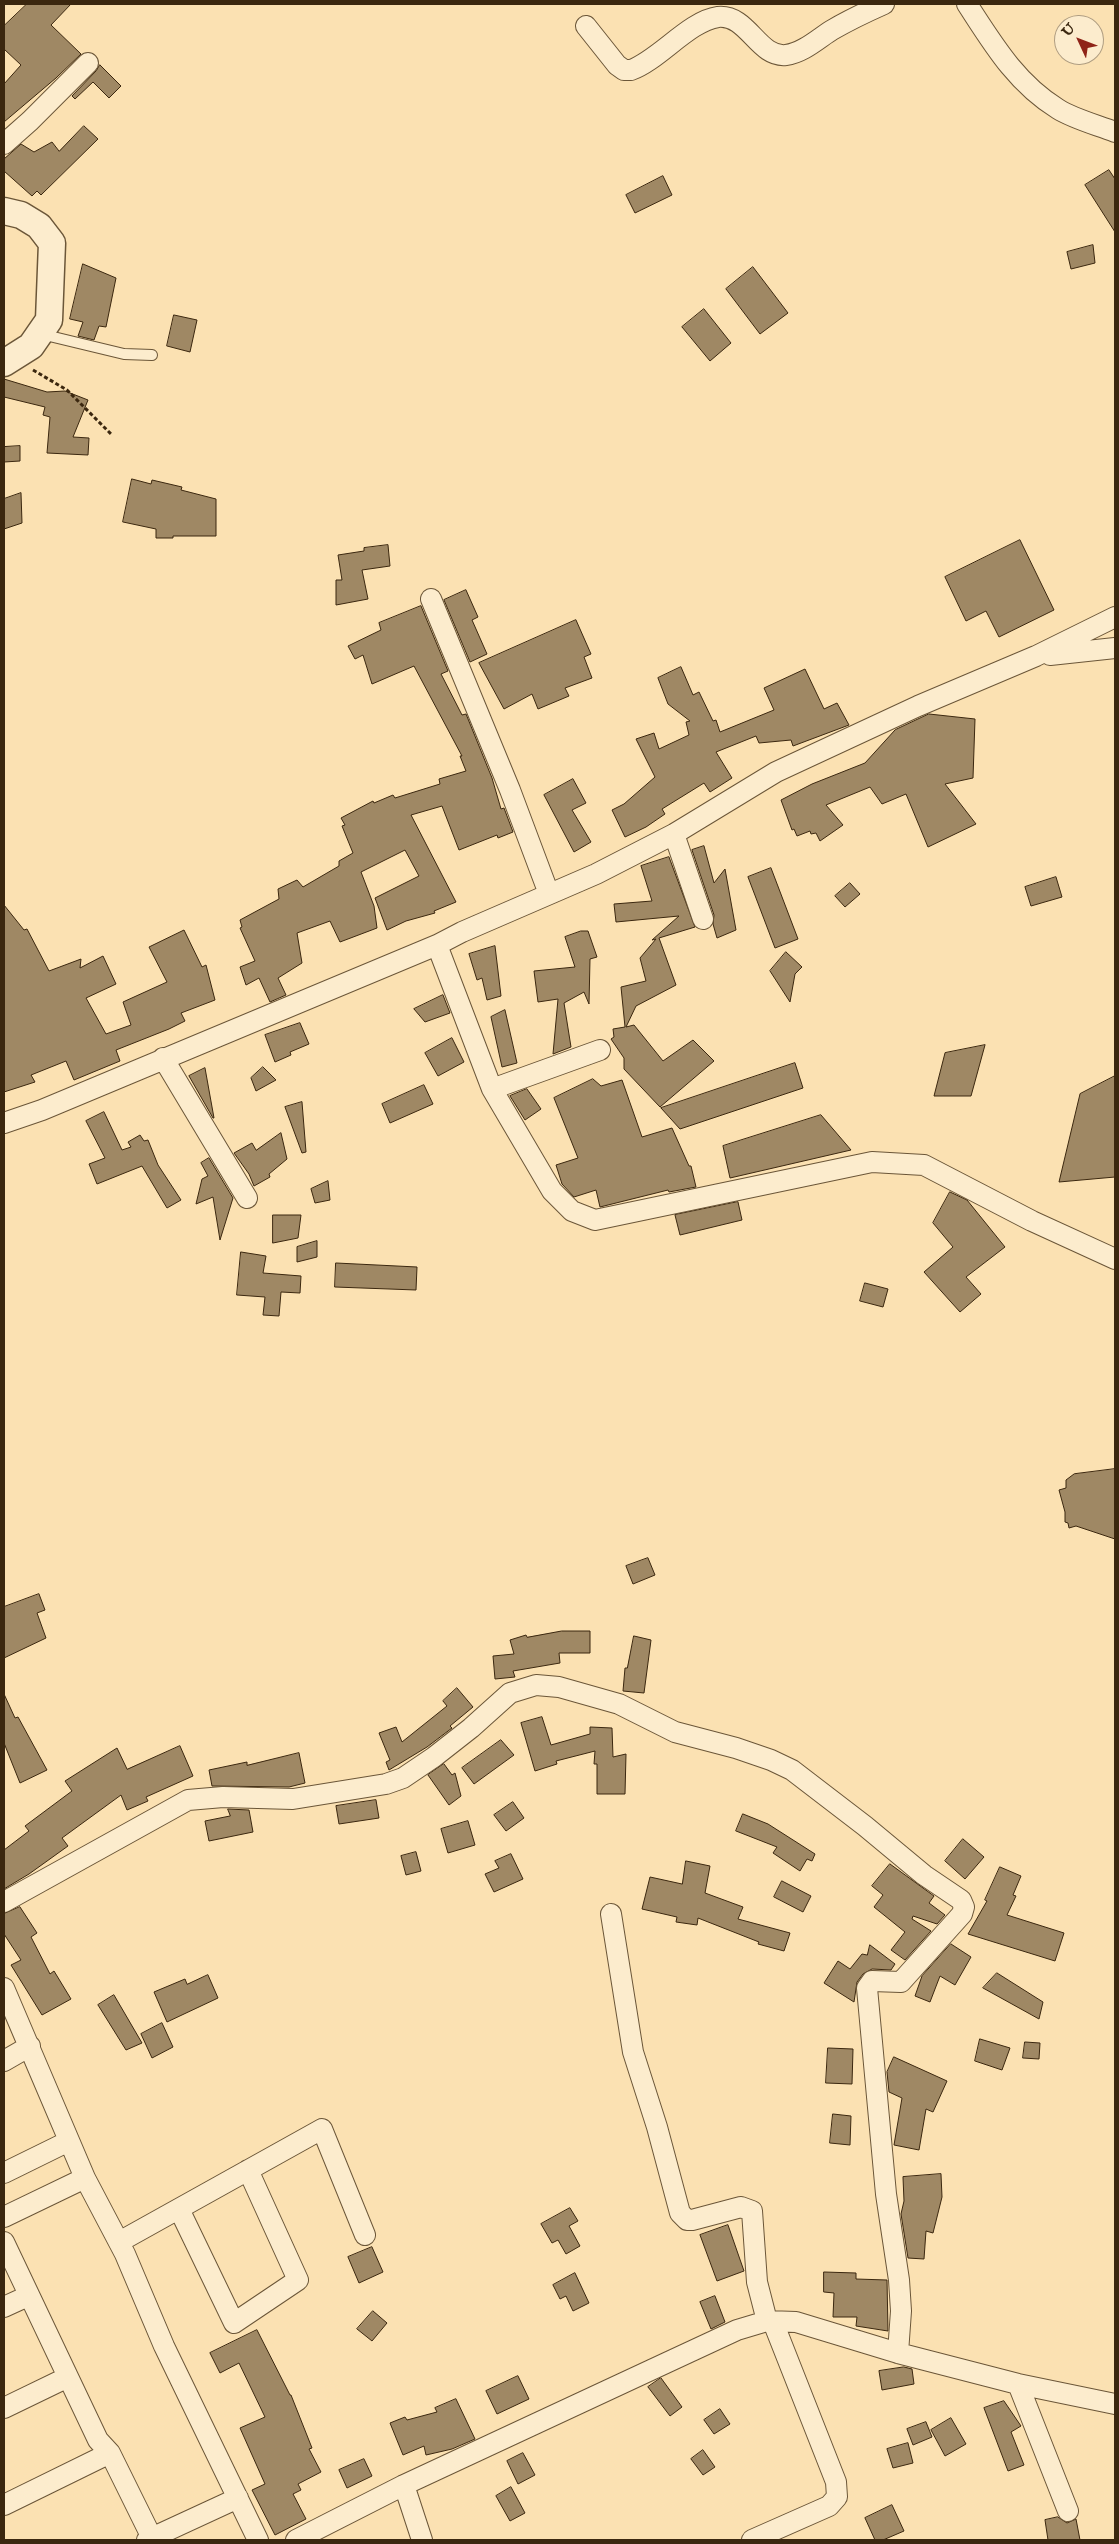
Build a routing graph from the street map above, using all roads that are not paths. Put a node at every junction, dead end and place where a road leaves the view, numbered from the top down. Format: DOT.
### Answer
graph roads {
  1 [pos="884,4"];
  2 [pos="967,4"];
  3 [pos="586,26"];
  4 [pos="88,63"];
  5 [pos="1115,132"];
  6 [pos="4,144"];
  7 [pos="4,211"];
  8 [pos="41,334"];
  9 [pos="152,355"];
  10 [pos="6,362"];
  11 [pos="431,599"];
  12 [pos="1115,617"];
  13 [pos="1115,648"];
  14 [pos="1036,656"];
  15 [pos="674,834"];
  16 [pos="549,894"];
  17 [pos="703,919"];
  18 [pos="437,945"];
  19 [pos="600,1050"];
  20 [pos="163,1058"];
  21 [pos="492,1089"];
  22 [pos="4,1123"];
  23 [pos="247,1198"];
  24 [pos="1115,1259"];
  25 [pos="4,1902"];
  26 [pos="610,1914"];
  27 [pos="4,1988"];
  28 [pos="30,2046"];
  29 [pos="4,2061"];
  30 [pos="69,2141"];
  31 [pos="248,2170"];
  32 [pos="4,2173"];
  33 [pos="85,2178"];
  34 [pos="179,2209"];
  35 [pos="4,2217"];
  36 [pos="365,2234"];
  37 [pos="4,2242"];
  38 [pos="119,2242"];
  39 [pos="28,2296"];
  40 [pos="4,2307"];
  41 [pos="770,2321"];
  42 [pos="898,2353"];
  43 [pos="66,2378"];
  44 [pos="1018,2384"];
  45 [pos="1115,2404"];
  46 [pos="4,2408"];
  47 [pos="110,2453"];
  48 [pos="404,2486"];
  49 [pos="238,2498"];
  50 [pos="4,2504"];
  51 [pos="1068,2511"];
  52 [pos="150,2539"];
  53 [pos="258,2540"];
  54 [pos="296,2540"];
  55 [pos="422,2540"];
  56 [pos="752,2540"];
  1 -- 3 [label="street"];
  2 -- 5 [label="street"];
  4 -- 6 [label="street"];
  7 -- 8 [label="street"];
  8 -- 9 [label="lane"];
  8 -- 10 [label="street"];
  11 -- 16 [label="street"];
  12 -- 14 [label="street"];
  13 -- 14 [label="street"];
  14 -- 15 [label="street"];
  15 -- 16 [label="street"];
  15 -- 17 [label="street"];
  16 -- 18 [label="street"];
  18 -- 20 [label="street"];
  18 -- 21 [label="street"];
  19 -- 21 [label="street"];
  20 -- 22 [label="street"];
  20 -- 23 [label="street"];
  21 -- 24 [label="street"];
  25 -- 42 [label="street"];
  26 -- 41 [label="street"];
  27 -- 28 [label="street"];
  28 -- 29 [label="street"];
  28 -- 30 [label="street"];
  30 -- 32 [label="street"];
  30 -- 33 [label="street"];
  31 -- 34 [label="street"];
  31 -- 34 [label="street"];
  31 -- 36 [label="street"];
  33 -- 35 [label="street"];
  33 -- 38 [label="street"];
  34 -- 38 [label="street"];
  37 -- 39 [label="street"];
  38 -- 49 [label="street"];
  39 -- 40 [label="street"];
  39 -- 43 [label="street"];
  41 -- 42 [label="street"];
  41 -- 48 [label="street"];
  41 -- 56 [label="street"];
  42 -- 44 [label="street"];
  43 -- 46 [label="street"];
  43 -- 47 [label="street"];
  44 -- 45 [label="street"];
  44 -- 51 [label="street"];
  47 -- 50 [label="street"];
  47 -- 52 [label="street"];
  48 -- 54 [label="street"];
  48 -- 55 [label="street"];
  49 -- 52 [label="street"];
  49 -- 53 [label="street"];
}
